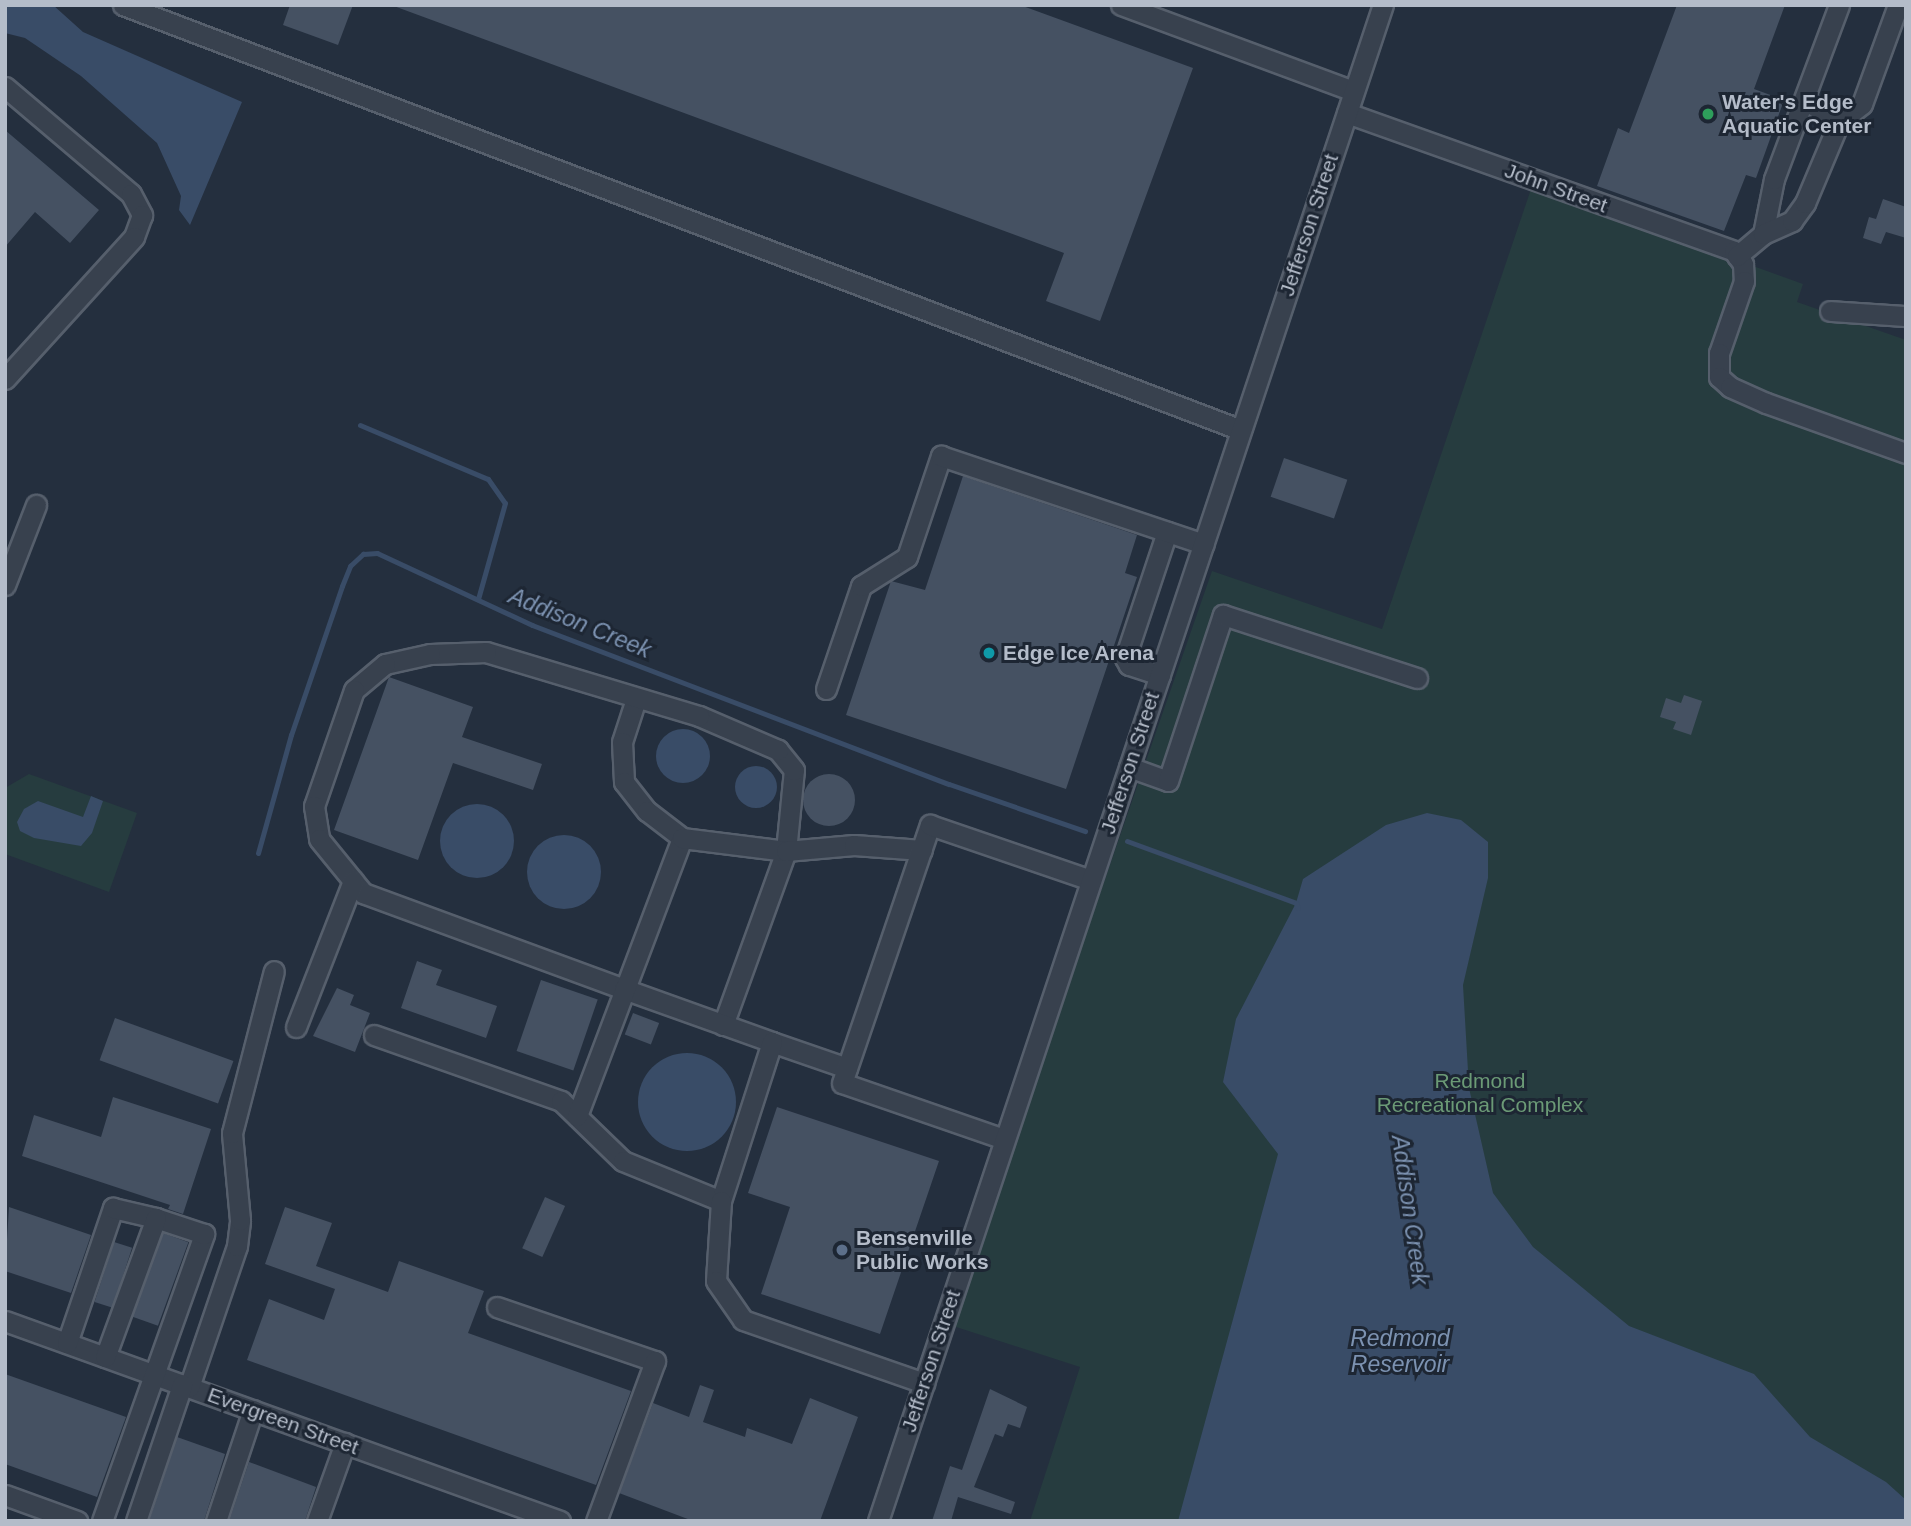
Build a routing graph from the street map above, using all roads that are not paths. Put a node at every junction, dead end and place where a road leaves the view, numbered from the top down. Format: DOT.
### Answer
graph roads {
  1 [pos="123,5"];
  2 [pos="1121,5"];
  3 [pos="1383,5"];
  4 [pos="1839,5"];
  5 [pos="1898,5"];
  6 [pos="5,87"];
  7 [pos="1354,91"];
  8 [pos="1805,100"];
  9 [pos="1346,113"];
  10 [pos="1839,122"];
  11 [pos="1763,233"];
  12 [pos="1737,256"];
  13 [pos="1830,311"];
  14 [pos="1906,316"];
  15 [pos="5,379"];
  16 [pos="1241,430"];
  17 [pos="1906,453"];
  18 [pos="36,505"];
  19 [pos="1167,532"];
  20 [pos="1203,544"];
  21 [pos="5,584"];
  22 [pos="1160,675"];
  23 [pos="1417,678"];
  24 [pos="826,689"];
  25 [pos="636,699"];
  26 [pos="1129,767"];
  27 [pos="682,838"];
  28 [pos="922,849"];
  29 [pos="786,851"];
  30 [pos="1091,880"];
  31 [pos="353,881"];
  32 [pos="274,971"];
  33 [pos="624,989"];
  34 [pos="723,1025"];
  35 [pos="296,1027"];
  36 [pos="374,1035"];
  37 [pos="772,1042"];
  38 [pos="847,1068"];
  39 [pos="577,1116"];
  40 [pos="1004,1139"];
  41 [pos="721,1201"];
  42 [pos="156,1218"];
  43 [pos="497,1307"];
  44 [pos="5,1321"];
  45 [pos="67,1343"];
  46 [pos="105,1356"];
  47 [pos="155,1375"];
  48 [pos="924,1383"];
  49 [pos="186,1386"];
  50 [pos="253,1410"];
  51 [pos="345,1443"];
  52 [pos="5,1495"];
  53 [pos="77,1521"];
  54 [pos="102,1521"];
  55 [pos="136,1521"];
  56 [pos="216,1521"];
  57 [pos="317,1521"];
  58 [pos="560,1521"];
  59 [pos="596,1521"];
  60 [pos="878,1521"];
  1 -- 16 [label="street"];
  2 -- 7 [label="street"];
  3 -- 7 [label="street, Jefferson Street"];
  4 -- 8 [label="street"];
  5 -- 10 [label="street"];
  6 -- 15 [label="street"];
  7 -- 9 [label="street, Jefferson Street"];
  8 -- 10 [label="street"];
  8 -- 11 [label="street"];
  9 -- 12 [label="street, John Street"];
  9 -- 16 [label="street, Jefferson Street"];
  10 -- 11 [label="street"];
  11 -- 12 [label="street"];
  12 -- 17 [label="street"];
  13 -- 14 [label="street"];
  16 -- 20 [label="street, Jefferson Street"];
  18 -- 21 [label="street"];
  19 -- 20 [label="street"];
  19 -- 22 [label="street"];
  19 -- 24 [label="street"];
  20 -- 22 [label="street, Jefferson Street"];
  22 -- 26 [label="street, Jefferson Street"];
  23 -- 26 [label="street"];
  25 -- 27 [label="street"];
  25 -- 29 [label="street"];
  25 -- 31 [label="street"];
  26 -- 30 [label="street, Jefferson Street"];
  27 -- 29 [label="street"];
  27 -- 33 [label="street"];
  28 -- 29 [label="street"];
  28 -- 30 [label="street"];
  28 -- 38 [label="street"];
  29 -- 34 [label="street"];
  30 -- 40 [label="street, Jefferson Street"];
  31 -- 33 [label="street"];
  31 -- 35 [label="street"];
  32 -- 49 [label="street"];
  33 -- 34 [label="street"];
  33 -- 39 [label="street"];
  34 -- 37 [label="street"];
  36 -- 39 [label="street"];
  37 -- 38 [label="street"];
  37 -- 41 [label="street"];
  38 -- 40 [label="street"];
  39 -- 41 [label="street"];
  40 -- 48 [label="street, Jefferson Street"];
  41 -- 48 [label="street"];
  42 -- 45 [label="street"];
  42 -- 46 [label="street"];
  42 -- 47 [label="street"];
  43 -- 59 [label="street"];
  44 -- 45 [label="street, Evergreen Street"];
  45 -- 46 [label="street, Evergreen Street"];
  46 -- 47 [label="street, Evergreen Street"];
  47 -- 49 [label="street, Evergreen Street"];
  47 -- 54 [label="street"];
  48 -- 60 [label="street, Jefferson Street"];
  49 -- 50 [label="street, Evergreen Street"];
  49 -- 55 [label="street"];
  50 -- 51 [label="street, Evergreen Street"];
  50 -- 56 [label="street"];
  51 -- 57 [label="street"];
  51 -- 58 [label="street, Evergreen Street"];
  52 -- 53 [label="street"];
}
